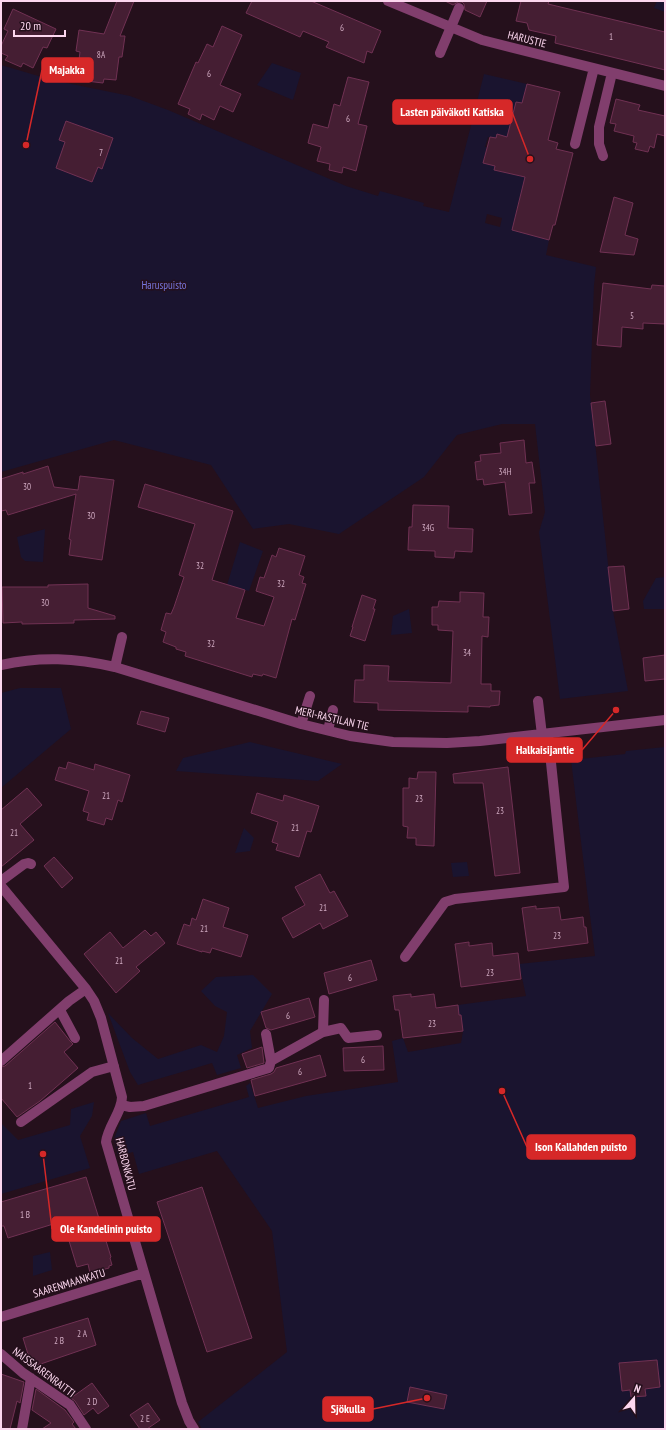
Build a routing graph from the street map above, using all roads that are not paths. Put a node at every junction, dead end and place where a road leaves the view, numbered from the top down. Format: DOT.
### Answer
graph roads {
  1 [pos="388,1"];
  2 [pos="459,8"];
  3 [pos="451,27"];
  4 [pos="440,53"];
  5 [pos="594,68"];
  6 [pos="612,73"];
  7 [pos="665,86"];
  8 [pos="575,144"];
  9 [pos="602,156"];
  10 [pos="122,638"];
  11 [pos="1,665"];
  12 [pos="115,667"];
  13 [pos="310,696"];
  14 [pos="538,701"];
  15 [pos="333,710"];
  16 [pos="665,720"];
  17 [pos="301,724"];
  18 [pos="328,730"];
  19 [pos="545,735"];
  20 [pos="31,864"];
  21 [pos="1,881"];
  22 [pos="1,886"];
  23 [pos="405,957"];
  24 [pos="86,989"];
  25 [pos="324,1000"];
  26 [pos="60,1010"];
  27 [pos="323,1032"];
  28 [pos="266,1034"];
  29 [pos="376,1035"];
  30 [pos="74,1038"];
  31 [pos="1,1062"];
  32 [pos="272,1062"];
  33 [pos="114,1066"];
  34 [pos="121,1105"];
  35 [pos="21,1122"];
  36 [pos="144,1273"];
  37 [pos="1,1317"];
  38 [pos="1,1354"];
  39 [pos="31,1378"];
  40 [pos="22,1429"];
  41 [pos="86,1429"];
  42 [pos="194,1429"];
  1 -- 3 [label="street, HARUSTIE"];
  2 -- 3 [label="street"];
  3 -- 4 [label="street"];
  3 -- 5 [label="street, HARUSTIE"];
  5 -- 6 [label="street, HARUSTIE"];
  5 -- 8 [label="street"];
  6 -- 7 [label="street, HARUSTIE"];
  6 -- 9 [label="street"];
  10 -- 12 [label="street"];
  11 -- 12 [label="street, MERI-RASTILAN TIE"];
  12 -- 17 [label="street, MERI-RASTILAN TIE"];
  13 -- 17 [label="street"];
  14 -- 19 [label="street"];
  15 -- 18 [label="street"];
  16 -- 19 [label="street, MERI-RASTILAN TIE"];
  17 -- 18 [label="street, MERI-RASTILAN TIE"];
  18 -- 19 [label="street, MERI-RASTILAN TIE"];
  19 -- 23 [label="street"];
  20 -- 21 [label="street"];
  22 -- 24 [label="street"];
  24 -- 26 [label="street"];
  24 -- 33 [label="street"];
  25 -- 27 [label="street"];
  26 -- 30 [label="street"];
  26 -- 31 [label="street"];
  27 -- 29 [label="street"];
  27 -- 32 [label="street"];
  28 -- 32 [label="street"];
  32 -- 34 [label="street"];
  33 -- 34 [label="street"];
  33 -- 35 [label="street"];
  34 -- 36 [label="street, HARBONKATU"];
  36 -- 37 [label="street, SAARENMAANKATU"];
  36 -- 42 [label="street, HARBONKATU"];
  38 -- 39 [label="street, NAISSAARENRAITTI"];
  39 -- 40 [label="street"];
  39 -- 41 [label="street, NAISSAARENRAITTI"];
}
